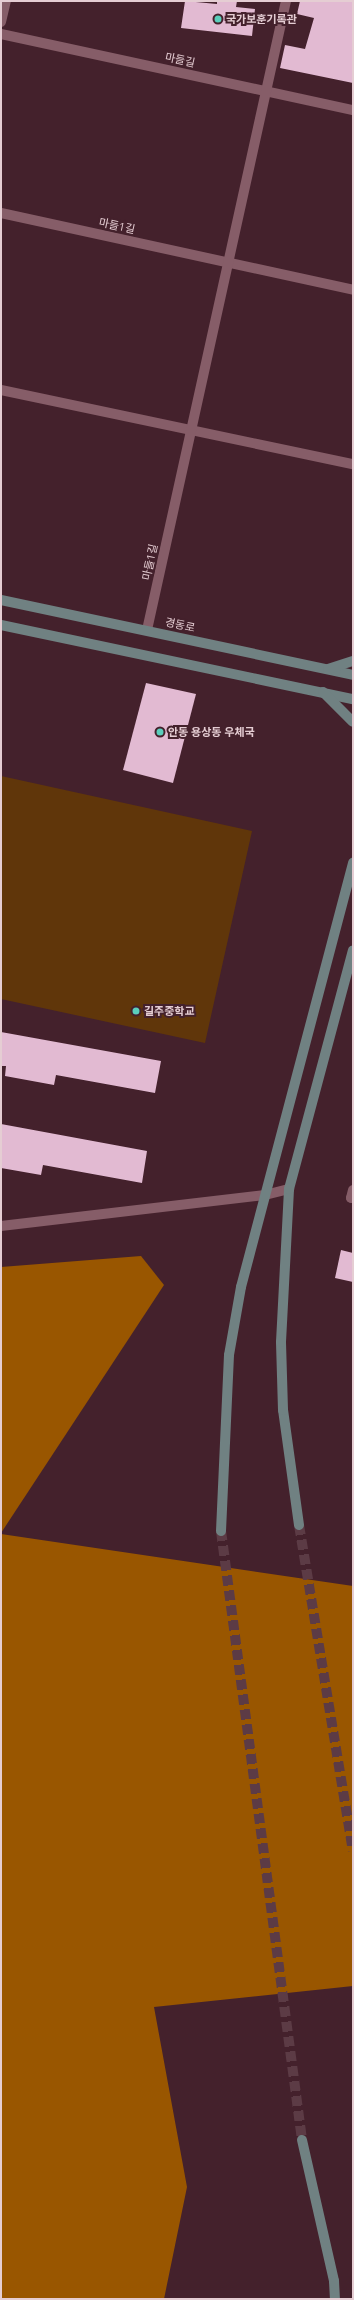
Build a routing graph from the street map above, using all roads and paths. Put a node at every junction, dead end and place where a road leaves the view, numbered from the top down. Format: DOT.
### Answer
graph roads {
  1 [pos="6,1"];
  2 [pos="286,1"];
  3 [pos="1,22"];
  4 [pos="1,34"];
  5 [pos="266,91"];
  6 [pos="353,110"];
  7 [pos="1,213"];
  8 [pos="228,263"];
  9 [pos="353,290"];
  10 [pos="1,390"];
  11 [pos="191,430"];
  12 [pos="353,464"];
  13 [pos="1,600"];
  14 [pos="1,625"];
  15 [pos="147,630"];
  16 [pos="353,661"];
  17 [pos="327,669"];
  18 [pos="353,675"];
  19 [pos="323,692"];
  20 [pos="353,699"];
  21 [pos="353,722"];
  22 [pos="353,863"];
  23 [pos="353,950"];
  24 [pos="289,1189"];
  25 [pos="353,1190"];
  26 [pos="265,1195"];
  27 [pos="353,1198"];
  28 [pos="1,1226"];
  29 [pos="299,1525"];
  30 [pos="221,1531"];
  31 [pos="302,2140"];
  32 [pos="335,2299"];
  1 -- 3 [label="street"];
  2 -- 5 [label="street, 마들1길"];
  4 -- 5 [label="street, 마들길"];
  5 -- 6 [label="street, 마들길"];
  5 -- 8 [label="street, 마들1길"];
  7 -- 8 [label="street, 마들1길"];
  8 -- 9 [label="street, 마들1길"];
  8 -- 11 [label="street, 마들1길"];
  10 -- 11 [label="street"];
  11 -- 12 [label="street"];
  11 -- 15 [label="street, 마들1길"];
  13 -- 15 [label="street, 경동로"];
  14 -- 19 [label="street"];
  15 -- 17 [label="street, 경동로"];
  16 -- 17 [label="street"];
  17 -- 18 [label="street, 경동로"];
  19 -- 20 [label="street"];
  19 -- 21 [label="street"];
  22 -- 26 [label="street"];
  23 -- 24 [label="street"];
  24 -- 26 [label="street"];
  24 -- 29 [label="street"];
  25 -- 27 [label="street"];
  26 -- 28 [label="street"];
  26 -- 30 [label="street"];
  31 -- 32 [label="street"];
}
